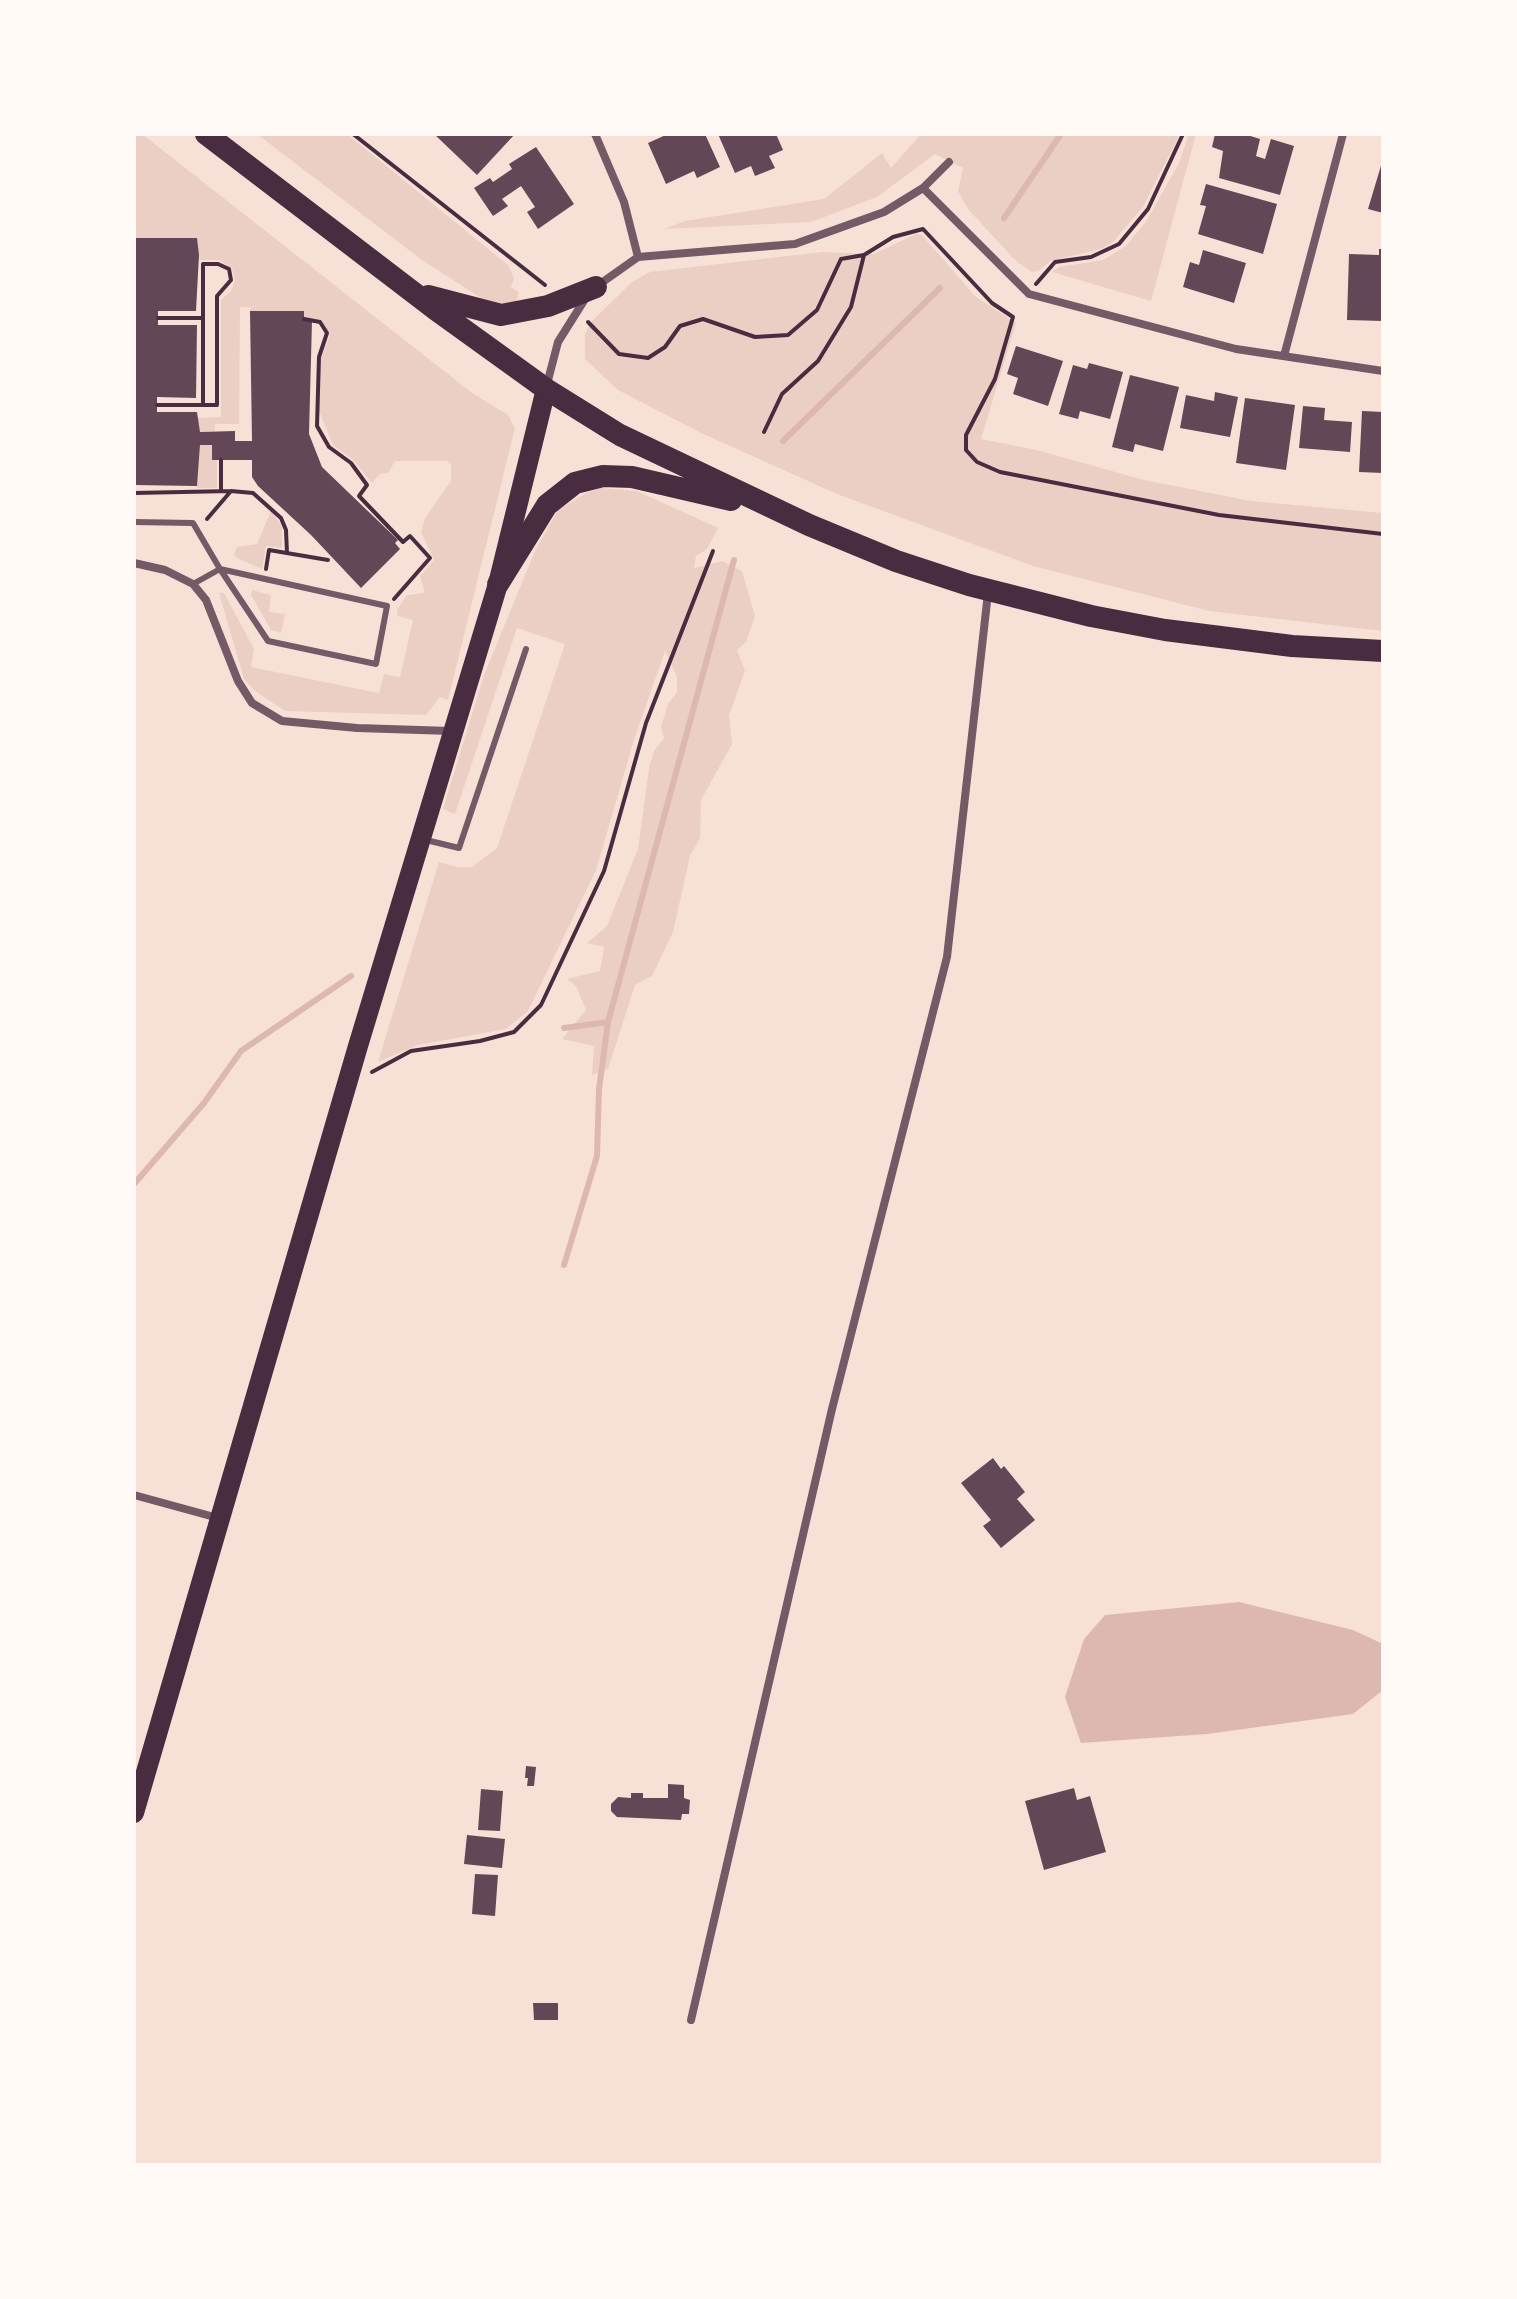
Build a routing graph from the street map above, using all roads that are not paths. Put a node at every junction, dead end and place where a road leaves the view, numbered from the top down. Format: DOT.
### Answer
graph roads {
  1 [pos="206,134"];
  2 [pos="595,134"];
  3 [pos="1343,134"];
  4 [pos="949,162"];
  5 [pos="923,188"];
  6 [pos="638,257"];
  7 [pos="596,287"];
  8 [pos="412,291"];
  9 [pos="569,305"];
  10 [pos="1284,356"];
  11 [pos="1383,371"];
  12 [pos="546,389"];
  13 [pos="775,510"];
  14 [pos="134,522"];
  15 [pos="134,563"];
  16 [pos="220,569"];
  17 [pos="193,584"];
  18 [pos="498,584"];
  19 [pos="988,591"];
  20 [pos="526,649"];
  21 [pos="1383,651"];
  22 [pos="455,731"];
  23 [pos="423,839"];
  24 [pos="134,1495"];
  25 [pos="220,1519"];
  26 [pos="134,1813"];
  27 [pos="691,2020"];
  1 -- 8 [label="highway"];
  2 -- 6 [label="street"];
  3 -- 10 [label="street"];
  4 -- 5 [label="street"];
  5 -- 6 [label="street"];
  5 -- 10 [label="street"];
  6 -- 7 [label="street"];
  7 -- 9 [label="highway"];
  8 -- 9 [label="highway"];
  8 -- 12 [label="highway"];
  9 -- 12 [label="street"];
  10 -- 11 [label="street"];
  12 -- 13 [label="highway"];
  12 -- 18 [label="main road"];
  13 -- 18 [label="highway"];
  13 -- 19 [label="highway"];
  14 -- 16 [label="lane"];
  15 -- 17 [label="street"];
  16 -- 16 [label="lane"];
  16 -- 17 [label="lane"];
  17 -- 22 [label="street"];
  18 -- 22 [label="main road"];
  19 -- 21 [label="highway"];
  19 -- 27 [label="street"];
  20 -- 23 [label="lane"];
  22 -- 23 [label="main road"];
  23 -- 25 [label="main road"];
  24 -- 25 [label="street"];
  25 -- 26 [label="main road"];
}
